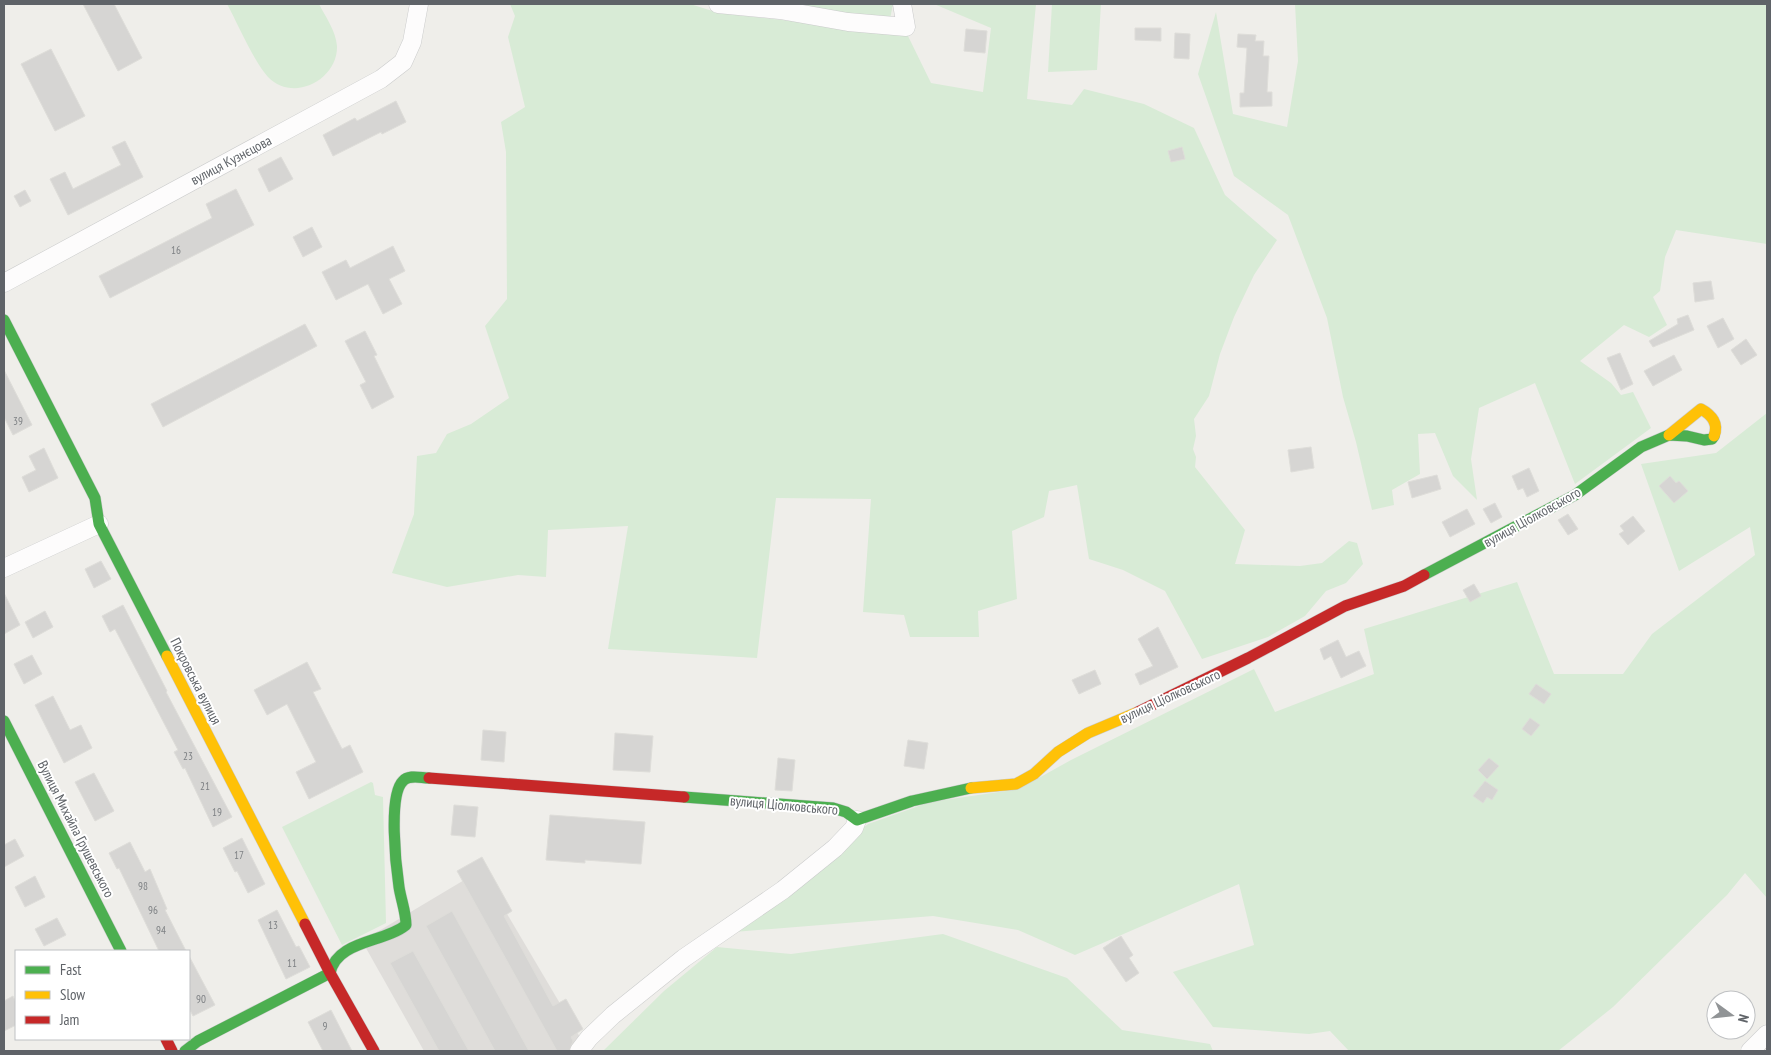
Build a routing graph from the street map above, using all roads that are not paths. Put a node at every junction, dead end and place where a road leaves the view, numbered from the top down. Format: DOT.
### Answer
graph roads {
  1 [pos="419,4"];
  2 [pos="718,4"];
  3 [pos="902,4"];
  4 [pos="4,283"];
  5 [pos="4,320"];
  6 [pos="1669,435"];
  7 [pos="99,524"];
  8 [pos="4,568"];
  9 [pos="4,721"];
  10 [pos="857,820"];
  11 [pos="120,950"];
  12 [pos="330,973"];
  13 [pos="1767,1034"];
  14 [pos="185,1051"];
  15 [pos="374,1051"];
  16 [pos="579,1051"];
  17 [pos="1750,1051"];
  1 -- 4 [label="street, вулиця Кузнєцова"];
  2 -- 3 [label="street"];
  5 -- 7 [label="street, Покровська вулиця"];
  6 -- 10 [label="street, вулиця Ціолковського"];
  7 -- 8 [label="street"];
  7 -- 12 [label="street, Покровська вулиця"];
  9 -- 11 [label="street, Вулиця Михайла Грушевського"];
  10 -- 12 [label="street, вулиця Ціолковського"];
  10 -- 16 [label="street"];
  12 -- 14 [label="street"];
  12 -- 15 [label="street, Покровська вулиця"];
  13 -- 17 [label="street"];
}
